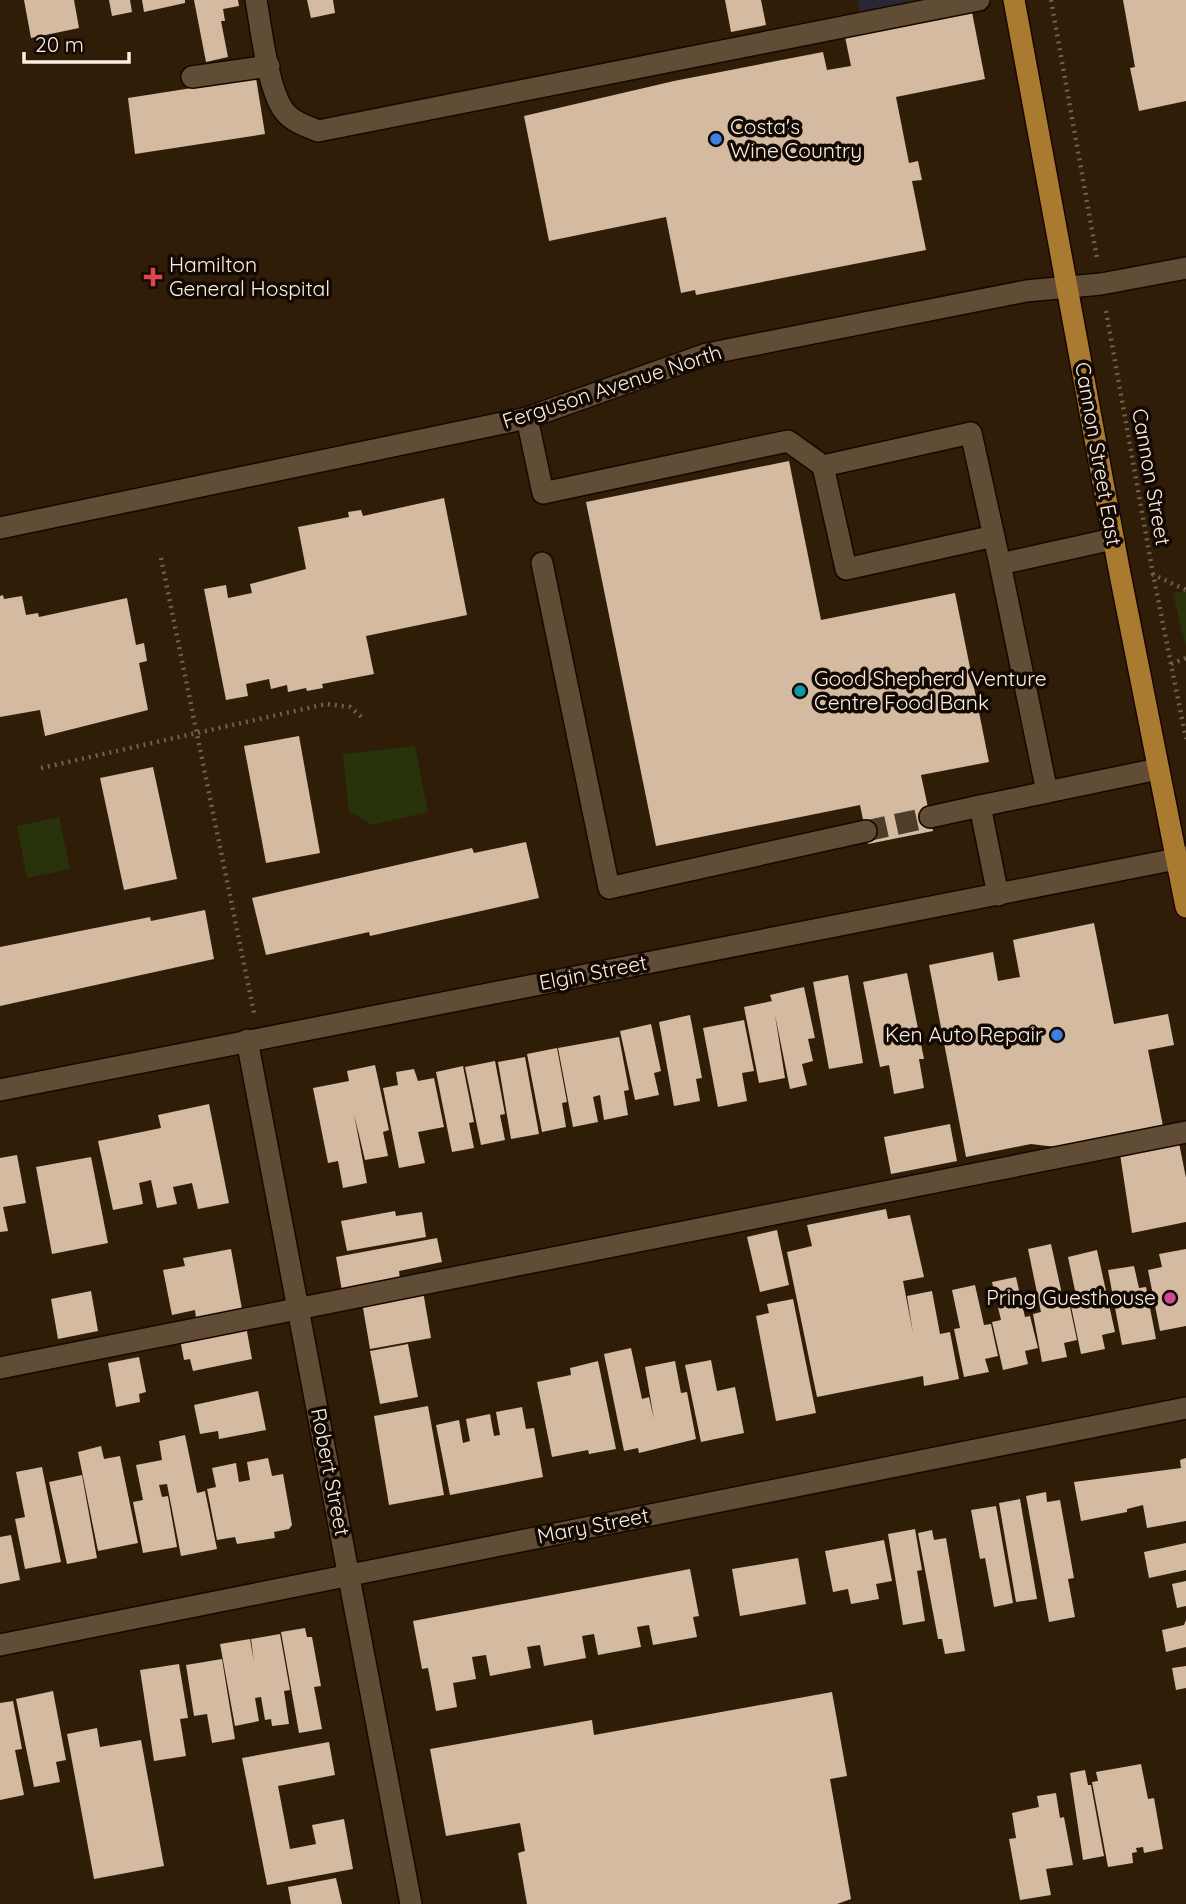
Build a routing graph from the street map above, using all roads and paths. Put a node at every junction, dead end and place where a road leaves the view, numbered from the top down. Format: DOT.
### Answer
graph roads {
  1 [pos="256,0"];
  2 [pos="979,0"];
  3 [pos="1014,0"];
  4 [pos="1051,0"];
  5 [pos="269,65"];
  6 [pos="192,77"];
  7 [pos="1091,223"];
  8 [pos="1186,268"];
  9 [pos="1066,288"];
  10 [pos="1112,344"];
  11 [pos="527,418"];
  12 [pos="823,466"];
  13 [pos="0,528"];
  14 [pos="994,536"];
  15 [pos="1113,539"];
  16 [pos="161,558"];
  17 [pos="542,563"];
  18 [pos="1000,564"];
  19 [pos="1119,569"];
  20 [pos="1153,574"];
  21 [pos="1186,590"];
  22 [pos="365,720"];
  23 [pos="196,732"];
  24 [pos="1186,739"];
  25 [pos="41,768"];
  26 [pos="1158,769"];
  27 [pos="1047,792"];
  28 [pos="981,806"];
  29 [pos="930,817"];
  30 [pos="866,831"];
  31 [pos="1181,858"];
  32 [pos="998,894"];
  33 [pos="1186,907"];
  34 [pos="247,1040"];
  35 [pos="0,1090"];
  36 [pos="1186,1132"];
  37 [pos="299,1310"];
  38 [pos="0,1368"];
  39 [pos="1186,1408"];
  40 [pos="350,1574"];
  41 [pos="0,1645"];
  42 [pos="411,1904"];
  1 -- 5 [label="street"];
  2 -- 5 [label="street"];
  3 -- 9 [label="main road, Cannon Street East"];
  4 -- 7 [label="path"];
  5 -- 6 [label="street"];
  8 -- 9 [label="street, Ferguson Avenue North"];
  9 -- 11 [label="street, Ferguson Avenue North"];
  9 -- 15 [label="main road, Cannon Street East"];
  10 -- 20 [label="path, Cannon Street"];
  11 -- 12 [label="street"];
  11 -- 13 [label="street, Ferguson Avenue North"];
  12 -- 14 [label="street"];
  12 -- 14 [label="street"];
  14 -- 18 [label="street"];
  15 -- 18 [label="street"];
  15 -- 19 [label="main road, Cannon Street East"];
  16 -- 23 [label="path"];
  17 -- 30 [label="street"];
  18 -- 27 [label="street"];
  19 -- 20 [label="path"];
  19 -- 26 [label="main road, Cannon Street East"];
  20 -- 21 [label="path"];
  20 -- 24 [label="path, Cannon Street"];
  22 -- 23 [label="path"];
  23 -- 25 [label="path"];
  23 -- 34 [label="path"];
  26 -- 27 [label="street"];
  26 -- 31 [label="main road, Cannon Street East"];
  27 -- 28 [label="street"];
  28 -- 29 [label="street"];
  28 -- 32 [label="street"];
  31 -- 32 [label="street, Elgin Street"];
  31 -- 33 [label="main road, Cannon Street East"];
  32 -- 34 [label="street, Elgin Street"];
  34 -- 35 [label="street, Elgin Street"];
  34 -- 37 [label="street, Robert Street"];
  36 -- 37 [label="street"];
  37 -- 38 [label="street"];
  37 -- 40 [label="street, Robert Street"];
  39 -- 40 [label="street, Mary Street"];
  40 -- 41 [label="street, Mary Street"];
  40 -- 42 [label="street, Robert Street"];
}
